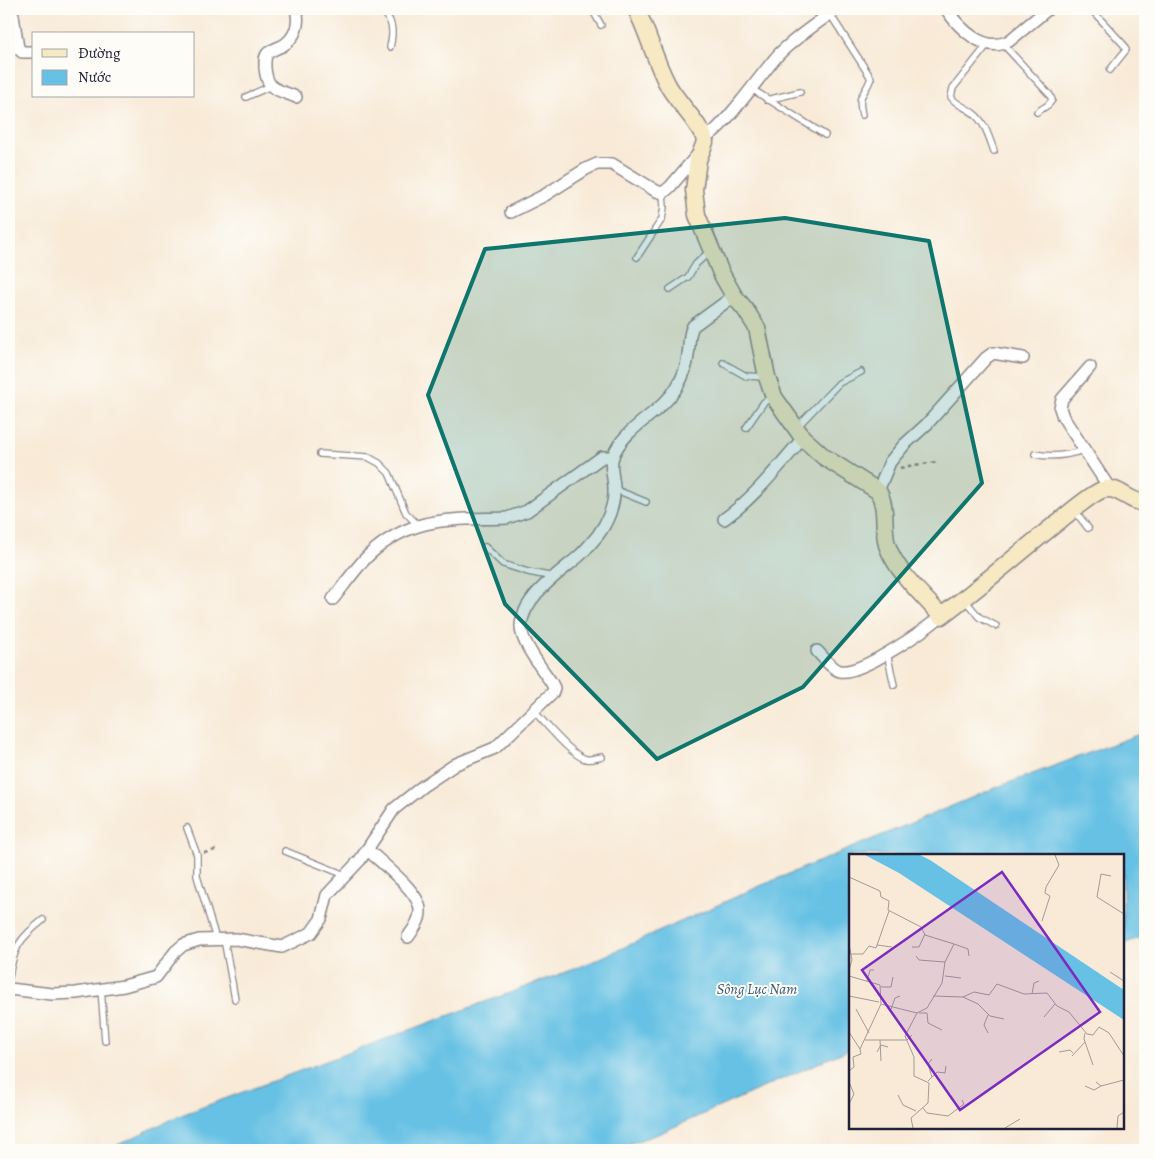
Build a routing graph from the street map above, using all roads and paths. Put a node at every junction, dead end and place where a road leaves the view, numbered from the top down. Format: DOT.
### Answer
graph roads {
  1 [pos="12,9"];
  2 [pos="296,9"];
  3 [pos="380,9"];
  4 [pos="592,9"];
  5 [pos="636,9"];
  6 [pos="961,9"];
  7 [pos="1048,9"];
  8 [pos="1091,9"];
  9 [pos="833,11"];
  10 [pos="949,12"];
  11 [pos="601,25"];
  12 [pos="988,44"];
  13 [pos="1003,44"];
  14 [pos="390,47"];
  15 [pos="32,52"];
  16 [pos="1110,70"];
  17 [pos="271,86"];
  18 [pos="750,88"];
  19 [pos="800,92"];
  20 [pos="246,97"];
  21 [pos="296,97"];
  22 [pos="767,100"];
  23 [pos="1037,112"];
  24 [pos="862,116"];
  25 [pos="825,135"];
  26 [pos="702,145"];
  27 [pos="994,151"];
  28 [pos="663,193"];
  29 [pos="511,212"];
  30 [pos="711,251"];
  31 [pos="637,257"];
  32 [pos="670,289"];
  33 [pos="734,296"];
  34 [pos="1023,358"];
  35 [pos="722,364"];
  36 [pos="1090,367"];
  37 [pos="862,372"];
  38 [pos="767,377"];
  39 [pos="774,397"];
  40 [pos="746,428"];
  41 [pos="800,433"];
  42 [pos="1084,450"];
  43 [pos="320,454"];
  44 [pos="1036,454"];
  45 [pos="612,457"];
  46 [pos="938,462"];
  47 [pos="887,468"];
  48 [pos="614,489"];
  49 [pos="1110,489"];
  50 [pos="878,491"];
  51 [pos="646,502"];
  52 [pos="1145,502"];
  53 [pos="1074,509"];
  54 [pos="724,519"];
  55 [pos="418,526"];
  56 [pos="1088,528"];
  57 [pos="485,548"];
  58 [pos="554,577"];
  59 [pos="333,599"];
  60 [pos="964,599"];
  61 [pos="941,616"];
  62 [pos="996,626"];
  63 [pos="817,651"];
  64 [pos="887,653"];
  65 [pos="894,685"];
  66 [pos="534,711"];
  67 [pos="602,757"];
  68 [pos="187,828"];
  69 [pos="219,849"];
  70 [pos="368,850"];
  71 [pos="284,851"];
  72 [pos="197,855"];
  73 [pos="345,875"];
  74 [pos="43,920"];
  75 [pos="408,937"];
  76 [pos="220,939"];
  77 [pos="9,977"];
  78 [pos="9,989"];
  79 [pos="101,989"];
  80 [pos="235,999"];
  81 [pos="105,1041"];
  1 -- 15 [label="street"];
  2 -- 17 [label="street"];
  3 -- 14 [label="lane"];
  4 -- 11 [label="lane"];
  5 -- 26 [label="street"];
  6 -- 10 [label="lane"];
  7 -- 13 [label="street"];
  8 -- 16 [label="lane"];
  9 -- 18 [label="street"];
  9 -- 24 [label="lane"];
  10 -- 12 [label="street"];
  12 -- 13 [label="street"];
  12 -- 27 [label="lane"];
  13 -- 23 [label="lane"];
  17 -- 20 [label="lane"];
  17 -- 21 [label="street"];
  18 -- 22 [label="lane"];
  18 -- 26 [label="street"];
  19 -- 22 [label="lane"];
  22 -- 25 [label="lane"];
  26 -- 28 [label="street"];
  26 -- 30 [label="street"];
  28 -- 29 [label="street"];
  28 -- 31 [label="lane"];
  30 -- 32 [label="lane"];
  30 -- 33 [label="street"];
  33 -- 38 [label="street"];
  33 -- 45 [label="street"];
  34 -- 47 [label="street"];
  35 -- 38 [label="lane"];
  36 -- 42 [label="street"];
  37 -- 41 [label="lane"];
  38 -- 39 [label="street"];
  39 -- 40 [label="lane"];
  39 -- 41 [label="street"];
  41 -- 50 [label="street"];
  41 -- 54 [label="street"];
  42 -- 44 [label="lane"];
  42 -- 49 [label="street"];
  43 -- 55 [label="lane"];
  45 -- 48 [label="street"];
  45 -- 55 [label="street"];
  46 -- 47 [label="path"];
  47 -- 50 [label="street"];
  48 -- 51 [label="lane"];
  48 -- 58 [label="street"];
  49 -- 52 [label="street"];
  49 -- 53 [label="street"];
  50 -- 61 [label="street"];
  53 -- 56 [label="lane"];
  53 -- 60 [label="street"];
  55 -- 59 [label="street"];
  57 -- 58 [label="lane"];
  58 -- 66 [label="street"];
  60 -- 61 [label="street"];
  60 -- 62 [label="lane"];
  61 -- 64 [label="street"];
  63 -- 64 [label="street"];
  64 -- 65 [label="lane"];
  66 -- 67 [label="lane"];
  66 -- 70 [label="street"];
  68 -- 72 [label="lane"];
  69 -- 72 [label="path"];
  70 -- 73 [label="street"];
  70 -- 75 [label="street"];
  71 -- 73 [label="lane"];
  72 -- 76 [label="lane"];
  73 -- 76 [label="street"];
  74 -- 77 [label="lane"];
  76 -- 79 [label="street"];
  76 -- 80 [label="lane"];
  78 -- 79 [label="street"];
  79 -- 81 [label="lane"];
}
